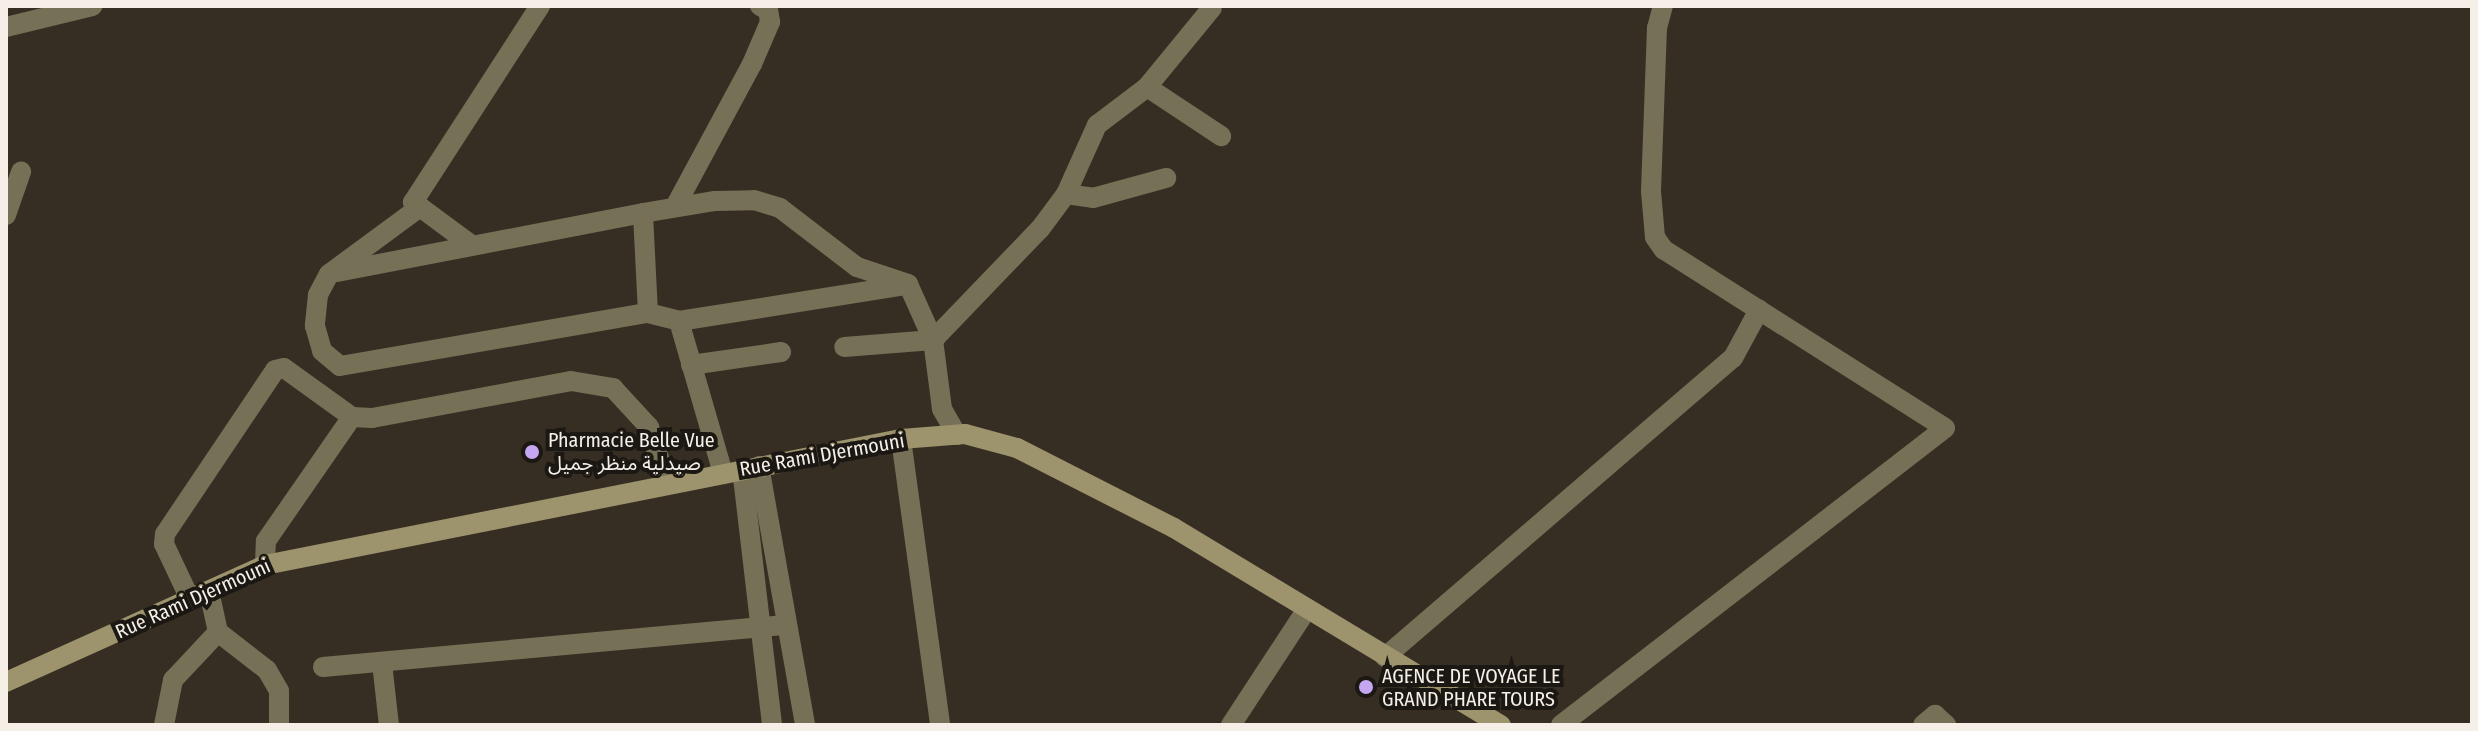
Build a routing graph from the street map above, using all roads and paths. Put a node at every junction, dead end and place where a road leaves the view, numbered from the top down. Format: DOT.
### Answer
graph roads {
  1 [pos="92,6"];
  2 [pos="540,6"];
  3 [pos="760,6"];
  4 [pos="1663,6"];
  5 [pos="1212,8"];
  6 [pos="6,27"];
  7 [pos="1147,87"];
  8 [pos="1221,136"];
  9 [pos="21,172"];
  10 [pos="1166,178"];
  11 [pos="1066,194"];
  12 [pos="676,205"];
  13 [pos="420,207"];
  14 [pos="643,213"];
  15 [pos="6,215"];
  16 [pos="470,244"];
  17 [pos="329,274"];
  18 [pos="908,284"];
  19 [pos="1759,310"];
  20 [pos="648,313"];
  21 [pos="679,321"];
  22 [pos="933,340"];
  23 [pos="844,347"];
  24 [pos="781,352"];
  25 [pos="691,365"];
  26 [pos="352,417"];
  27 [pos="957,435"];
  28 [pos="901,439"];
  29 [pos="741,469"];
  30 [pos="667,483"];
  31 [pos="265,565"];
  32 [pos="200,595"];
  33 [pos="1307,609"];
  34 [pos="786,625"];
  35 [pos="762,628"];
  36 [pos="218,632"];
  37 [pos="1385,657"];
  38 [pos="382,663"];
  39 [pos="323,667"];
  40 [pos="6,682"];
  41 [pos="164,725"];
  42 [pos="279,725"];
  43 [pos="389,725"];
  44 [pos="772,725"];
  45 [pos="805,725"];
  46 [pos="940,725"];
  47 [pos="1231,725"];
  48 [pos="1501,725"];
  49 [pos="1561,725"];
  50 [pos="1923,725"];
  51 [pos="1946,725"];
  1 -- 6 [label="street"];
  2 -- 13 [label="street"];
  3 -- 12 [label="street"];
  4 -- 19 [label="street"];
  5 -- 7 [label="street"];
  7 -- 8 [label="street"];
  7 -- 11 [label="street"];
  9 -- 15 [label="street"];
  10 -- 11 [label="street"];
  11 -- 22 [label="street"];
  12 -- 14 [label="street"];
  12 -- 18 [label="street"];
  13 -- 16 [label="street"];
  13 -- 17 [label="street"];
  14 -- 16 [label="street"];
  14 -- 20 [label="street"];
  16 -- 17 [label="street"];
  17 -- 20 [label="street"];
  18 -- 21 [label="street"];
  18 -- 22 [label="street"];
  19 -- 37 [label="street"];
  19 -- 49 [label="street"];
  20 -- 21 [label="street"];
  21 -- 25 [label="street"];
  22 -- 23 [label="street"];
  22 -- 27 [label="street"];
  24 -- 25 [label="street"];
  25 -- 29 [label="street"];
  26 -- 30 [label="street"];
  26 -- 31 [label="street"];
  26 -- 32 [label="street"];
  27 -- 28 [label="main road, Rue Rami Djermouni"];
  27 -- 33 [label="main road, Rue Rami Djermouni"];
  28 -- 29 [label="main road, Rue Rami Djermouni"];
  28 -- 46 [label="street"];
  29 -- 30 [label="main road, Rue Rami Djermouni"];
  29 -- 34 [label="street"];
  29 -- 35 [label="street"];
  30 -- 31 [label="main road, Rue Rami Djermouni"];
  31 -- 32 [label="main road, Rue Rami Djermouni"];
  32 -- 36 [label="street"];
  32 -- 40 [label="main road, Rue Rami Djermouni"];
  33 -- 37 [label="main road, Rue Rami Djermouni"];
  33 -- 47 [label="street"];
  34 -- 35 [label="street"];
  34 -- 45 [label="street"];
  35 -- 38 [label="street"];
  35 -- 44 [label="street"];
  36 -- 41 [label="street"];
  36 -- 42 [label="street"];
  37 -- 48 [label="main road, Rue Rami Djermouni"];
  38 -- 39 [label="street"];
  38 -- 43 [label="street"];
  50 -- 51 [label="street"];
}
